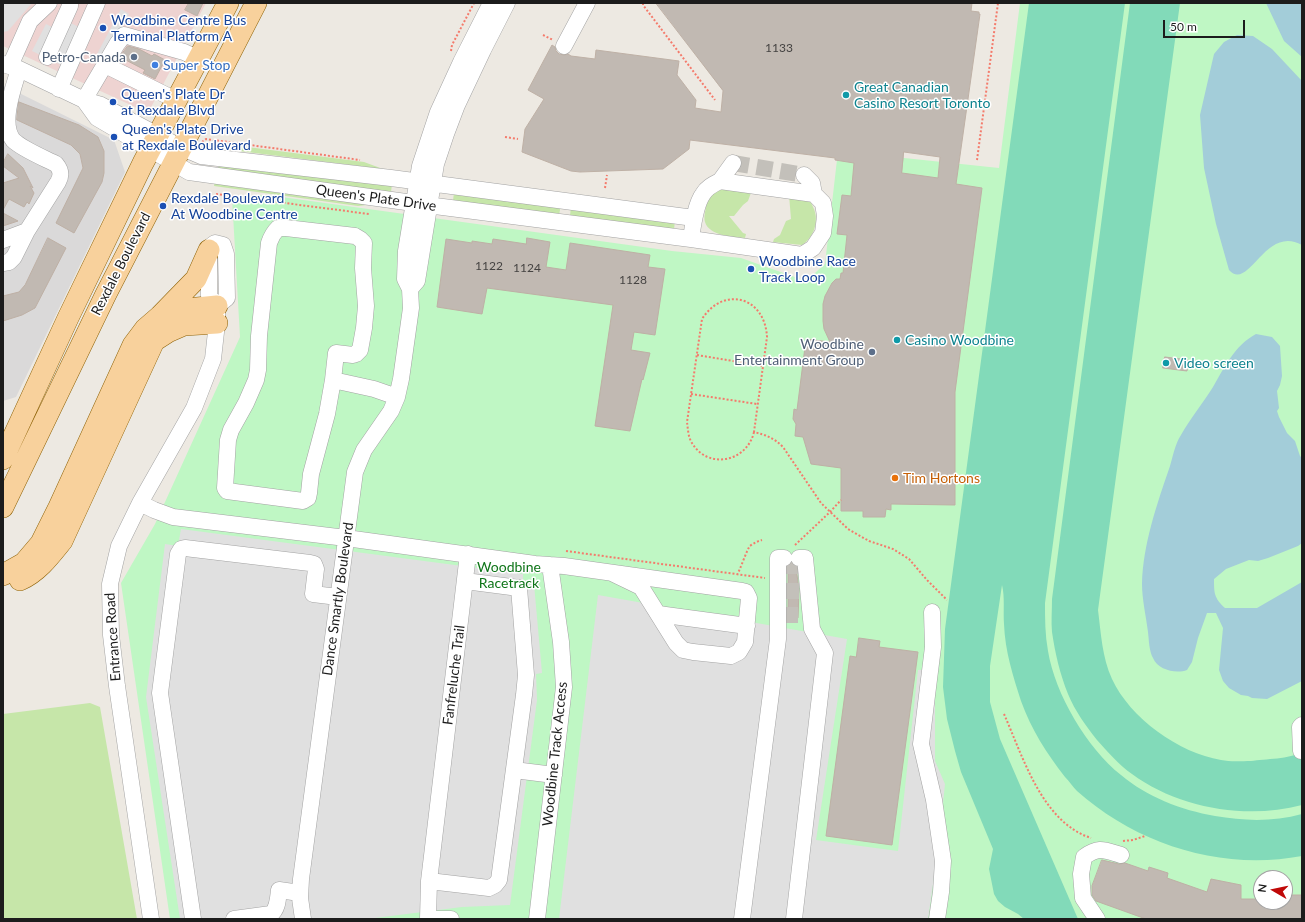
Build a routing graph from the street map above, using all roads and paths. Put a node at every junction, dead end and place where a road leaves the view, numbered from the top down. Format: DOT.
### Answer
graph roads {
  1 [pos="49,3"];
  2 [pos="70,3"];
  3 [pos="97,3"];
  4 [pos="228,3"];
  5 [pos="256,3"];
  6 [pos="491,3"];
  7 [pos="507,3"];
  8 [pos="587,3"];
  9 [pos="643,3"];
  10 [pos="998,3"];
  11 [pos="543,35"];
  12 [pos="560,44"];
  13 [pos="47,57"];
  14 [pos="199,59"];
  15 [pos="11,66"];
  16 [pos="105,66"];
  17 [pos="59,89"];
  18 [pos="84,100"];
  19 [pos="176,100"];
  20 [pos="715,100"];
  21 [pos="505,137"];
  22 [pos="518,139"];
  23 [pos="154,142"];
  24 [pos="177,155"];
  25 [pos="977,160"];
  26 [pos="733,163"];
  27 [pos="607,175"];
  28 [pos="804,175"];
  29 [pos="418,181"];
  30 [pos="720,181"];
  31 [pos="433,184"];
  32 [pos="605,188"];
  33 [pos="216,194"];
  34 [pos="814,194"];
  35 [pos="414,204"];
  36 [pos="430,206"];
  37 [pos="369,214"];
  38 [pos="694,218"];
  39 [pos="27,231"];
  40 [pos="691,239"];
  41 [pos="3,240"];
  42 [pos="209,250"];
  43 [pos="3,263"];
  44 [pos="410,289"];
  45 [pos="217,314"];
  46 [pos="160,316"];
  47 [pos="68,318"];
  48 [pos="88,330"];
  49 [pos="697,355"];
  50 [pos="763,366"];
  51 [pos="333,380"];
  52 [pos="691,394"];
  53 [pos="397,397"];
  54 [pos="757,404"];
  55 [pos="754,432"];
  56 [pos="3,459"];
  57 [pos="841,500"];
  58 [pos="140,503"];
  59 [pos="3,508"];
  60 [pos="830,512"];
  61 [pos="346,538"];
  62 [pos="762,540"];
  63 [pos="566,551"];
  64 [pos="468,554"];
  65 [pos="550,565"];
  66 [pos="612,573"];
  67 [pos="3,575"];
  68 [pos="737,575"];
  69 [pos="465,581"];
  70 [pos="791,586"];
  71 [pos="3,588"];
  72 [pos="338,597"];
  73 [pos="947,600"];
  74 [pos="932,612"];
  75 [pos="658,614"];
  76 [pos="747,626"];
  77 [pos="1004,714"];
  78 [pos="1302,724"];
  79 [pos="1301,751"];
  80 [pos="514,770"];
  81 [pos="554,774"];
  82 [pos="1145,836"];
  83 [pos="1092,839"];
  84 [pos="1121,848"];
  85 [pos="429,881"];
  86 [pos="300,893"];
  87 [pos="151,919"];
  88 [pos="193,919"];
  89 [pos="234,919"];
  90 [pos="303,919"];
  91 [pos="428,919"];
  92 [pos="435,919"];
  93 [pos="451,919"];
  94 [pos="537,919"];
  95 [pos="742,919"];
  96 [pos="794,919"];
  97 [pos="937,919"];
  98 [pos="1097,919"];
  1 -- 15 [label="street"];
  2 -- 13 [label="street"];
  3 -- 17 [label="street"];
  4 -- 14 [label="main road, Rexdale Boulevard"];
  5 -- 24 [label="main road, Rexdale Boulevard"];
  6 -- 29 [label="street, Dance Smartly Boulevard"];
  7 -- 31 [label="street, Dance Smartly Boulevard"];
  8 -- 12 [label="street"];
  9 -- 20 [label="path"];
  10 -- 25 [label="path"];
  11 -- 12 [label="path"];
  14 -- 16 [label="street"];
  14 -- 19 [label="main road, Rexdale Boulevard"];
  15 -- 17 [label="street, Queen's Plate Drive"];
  15 -- 39 [label="street"];
  16 -- 18 [label="street"];
  16 -- 19 [label="street"];
  17 -- 18 [label="street, Queen's Plate Drive"];
  18 -- 23 [label="street, Queen's Plate Drive"];
  19 -- 23 [label="main road, Rexdale Boulevard"];
  21 -- 22 [label="path"];
  23 -- 24 [label="street, Queen's Plate Drive"];
  23 -- 47 [label="main road, Rexdale Boulevard"];
  24 -- 29 [label="street, Queen's Plate Drive"];
  24 -- 35 [label="street, Queen's Plate Drive"];
  24 -- 48 [label="main road, Rexdale Boulevard"];
  26 -- 30 [label="street"];
  27 -- 32 [label="path"];
  28 -- 34 [label="street, Queen's Plate Drive"];
  29 -- 31 [label="street, Queen's Plate Drive"];
  29 -- 35 [label="street, Dance Smartly Boulevard"];
  30 -- 34 [label="street"];
  30 -- 38 [label="street"];
  31 -- 36 [label="street, Dance Smartly Boulevard"];
  31 -- 38 [label="street, Queen's Plate Drive"];
  33 -- 37 [label="path"];
  34 -- 40 [label="street, Queen's Plate Drive"];
  35 -- 36 [label="street, Queen's Plate Drive"];
  35 -- 44 [label="street, Dance Smartly Boulevard"];
  36 -- 40 [label="street, Queen's Plate Drive"];
  36 -- 44 [label="street, Dance Smartly Boulevard"];
  38 -- 40 [label="street"];
  39 -- 41 [label="street"];
  39 -- 43 [label="street"];
  42 -- 45 [label="street, Entrance Road"];
  42 -- 46 [label="main road"];
  44 -- 53 [label="street, Dance Smartly Boulevard"];
  45 -- 46 [label="main road"];
  45 -- 58 [label="street, Entrance Road"];
  45 -- 71 [label="main road"];
  46 -- 67 [label="main road"];
  47 -- 48 [label="main road"];
  47 -- 56 [label="main road, Rexdale Boulevard"];
  48 -- 59 [label="main road, Rexdale Boulevard"];
  49 -- 50 [label="path"];
  49 -- 50 [label="path"];
  49 -- 52 [label="path"];
  50 -- 54 [label="path"];
  51 -- 51 [label="street"];
  51 -- 53 [label="street"];
  52 -- 54 [label="path"];
  52 -- 55 [label="path"];
  53 -- 61 [label="street, Dance Smartly Boulevard"];
  54 -- 55 [label="path"];
  55 -- 60 [label="path"];
  57 -- 60 [label="path"];
  58 -- 61 [label="street"];
  58 -- 87 [label="street, Entrance Road"];
  60 -- 70 [label="path"];
  60 -- 73 [label="path"];
  61 -- 64 [label="street"];
  61 -- 72 [label="street, Dance Smartly Boulevard"];
  62 -- 68 [label="path"];
  63 -- 68 [label="path"];
  64 -- 65 [label="street"];
  64 -- 69 [label="street, Fanfreluche Trail"];
  65 -- 66 [label="street"];
  65 -- 81 [label="street, Woodbine Track Access"];
  66 -- 75 [label="street"];
  66 -- 76 [label="street"];
  68 -- 70 [label="path"];
  69 -- 80 [label="street"];
  69 -- 85 [label="street, Fanfreluche Trail"];
  70 -- 95 [label="street"];
  70 -- 96 [label="street"];
  72 -- 86 [label="street, Dance Smartly Boulevard"];
  72 -- 88 [label="street"];
  74 -- 97 [label="street"];
  75 -- 76 [label="street"];
  75 -- 76 [label="street"];
  77 -- 83 [label="path"];
  78 -- 79 [label="street"];
  80 -- 81 [label="street"];
  80 -- 85 [label="street"];
  81 -- 94 [label="street, Woodbine Track Access"];
  82 -- 84 [label="path"];
  84 -- 98 [label="street"];
  85 -- 91 [label="street, Fanfreluche Trail"];
  86 -- 89 [label="street"];
  86 -- 90 [label="street, Dance Smartly Boulevard"];
  92 -- 93 [label="street"];
}
